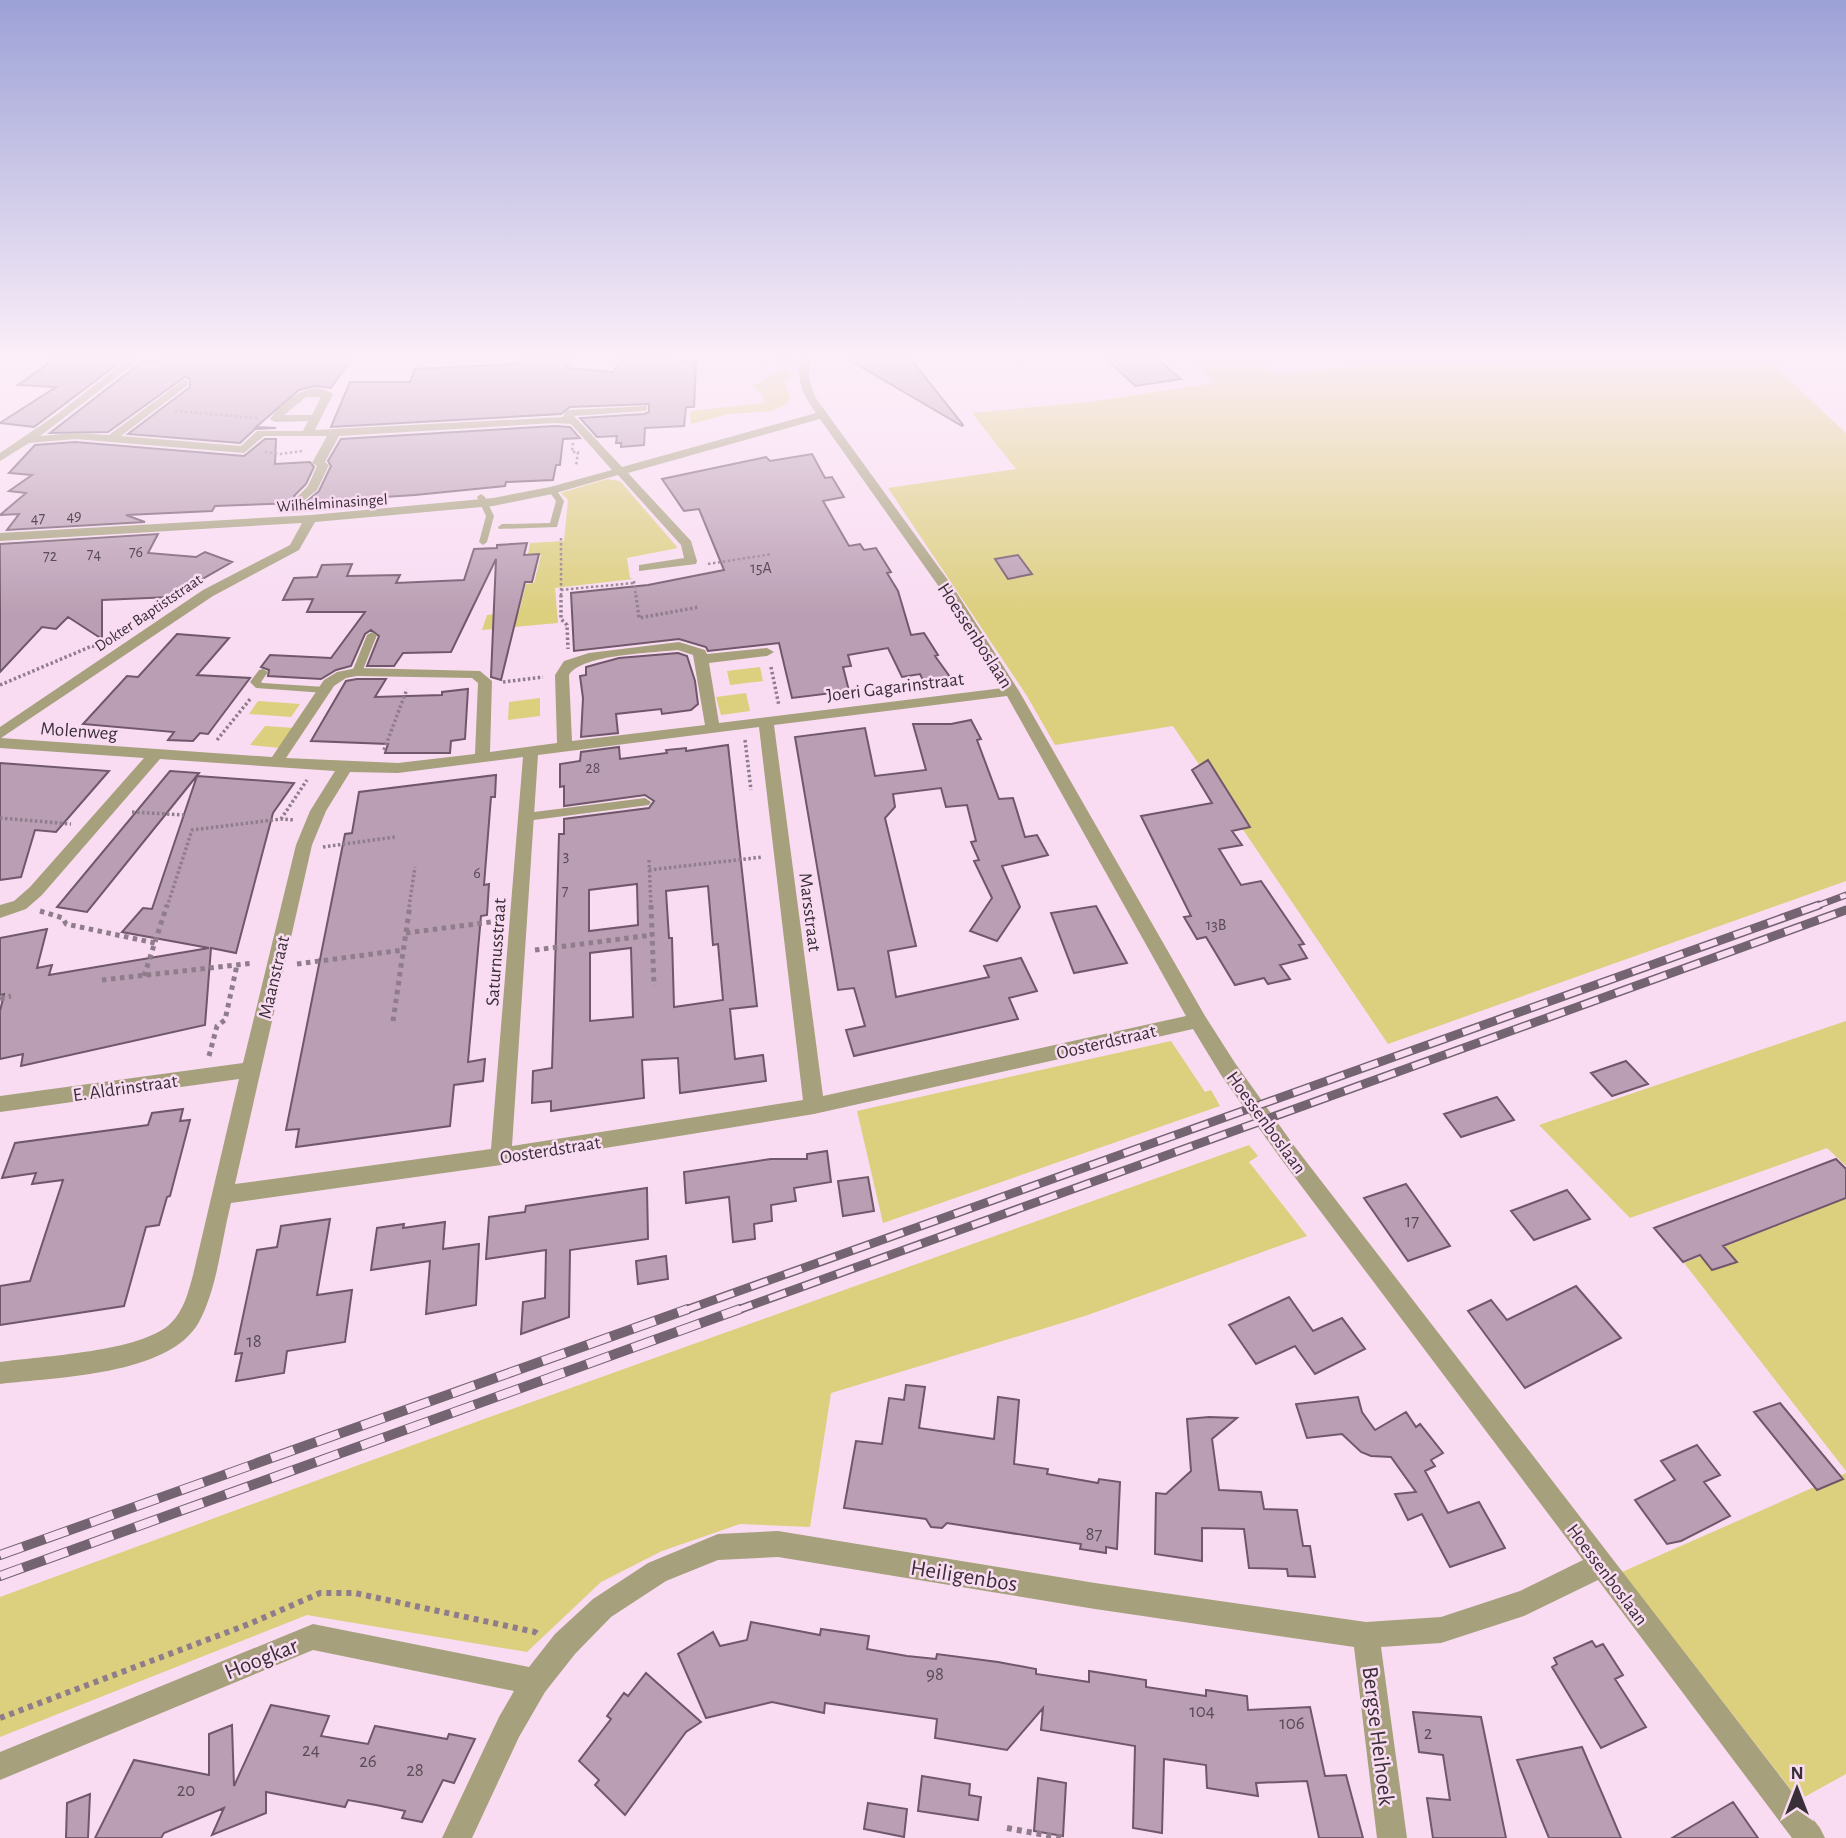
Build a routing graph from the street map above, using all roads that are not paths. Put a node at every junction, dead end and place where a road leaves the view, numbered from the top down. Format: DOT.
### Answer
graph roads {
  1 [pos="21,444"];
  2 [pos="169,444"];
  3 [pos="250,444"];
  4 [pos="329,444"];
  5 [pos="595,444"];
  6 [pos="720,444"];
  7 [pos="843,444"];
  8 [pos="0,457"];
  9 [pos="620,472"];
  10 [pos="552,490"];
  11 [pos="302,498"];
  12 [pos="482,500"];
  13 [pos="311,520"];
  14 [pos="502,527"];
  15 [pos="0,537"];
  16 [pos="483,542"];
  17 [pos="643,568"];
  18 [pos="372,635"];
  19 [pos="768,652"];
  20 [pos="703,659"];
  21 [pos="262,672"];
  22 [pos="357,672"];
  23 [pos="325,690"];
  24 [pos="1012,691"];
  25 [pos="774,721"];
  26 [pos="713,729"];
  27 [pos="0,734"];
  28 [pos="0,743"];
  29 [pos="565,747"];
  30 [pos="531,751"];
  31 [pos="155,755"];
  32 [pos="482,758"];
  33 [pos="276,762"];
  34 [pos="345,767"];
  35 [pos="645,802"];
  36 [pos="526,817"];
  37 [pos="0,912"];
  38 [pos="1198,1021"];
  39 [pos="251,1070"];
  40 [pos="0,1104"];
  41 [pos="814,1106"];
  42 [pos="501,1156"];
  43 [pos="222,1195"];
  44 [pos="0,1373"];
  45 [pos="1601,1565"];
  46 [pos="1366,1635"];
  47 [pos="535,1682"];
  48 [pos="0,1766"];
  49 [pos="457,1838"];
  50 [pos="1392,1838"];
  51 [pos="1810,1838"];
  1 -- 8 [label="street"];
  2 -- 3 [label="street"];
  4 -- 11 [label="street"];
  5 -- 9 [label="street"];
  6 -- 9 [label="street, Wilhelminasingel"];
  7 -- 24 [label="street, Hoessenboslaan"];
  9 -- 10 [label="street, Wilhelminasingel"];
  9 -- 17 [label="street"];
  10 -- 12 [label="street, Wilhelminasingel"];
  10 -- 14 [label="lane"];
  12 -- 13 [label="street, Wilhelminasingel"];
  12 -- 16 [label="lane"];
  13 -- 15 [label="street, Wilhelminasingel"];
  13 -- 27 [label="street, Dokter Baptiststraat"];
  18 -- 22 [label="lane"];
  19 -- 20 [label="street"];
  20 -- 26 [label="street"];
  20 -- 29 [label="street"];
  21 -- 23 [label="lane"];
  22 -- 23 [label="street"];
  22 -- 32 [label="street"];
  23 -- 33 [label="street"];
  24 -- 25 [label="street, Joeri Gagarinstraat"];
  24 -- 38 [label="street, Hoessenboslaan"];
  25 -- 26 [label="street, Joeri Gagarinstraat"];
  25 -- 41 [label="street, Marsstraat"];
  26 -- 29 [label="street, Joeri Gagarinstraat"];
  28 -- 31 [label="street, Molenweg"];
  29 -- 30 [label="street, Joeri Gagarinstraat"];
  30 -- 32 [label="street, Joeri Gagarinstraat"];
  30 -- 36 [label="street, Saturnusstraat"];
  31 -- 33 [label="street, Joeri Gagarinstraat"];
  31 -- 37 [label="street"];
  32 -- 34 [label="street, Joeri Gagarinstraat"];
  33 -- 34 [label="street, Joeri Gagarinstraat"];
  34 -- 39 [label="street, Maanstraat"];
  35 -- 36 [label="lane"];
  36 -- 42 [label="street, Saturnusstraat"];
  38 -- 41 [label="street, Oosterdstraat"];
  38 -- 45 [label="street, Hoessenboslaan"];
  39 -- 40 [label="street, E. Aldrinstraat"];
  39 -- 43 [label="street, Maanstraat"];
  41 -- 42 [label="street, Oosterdstraat"];
  42 -- 43 [label="street, Oosterdstraat"];
  43 -- 44 [label="street"];
  45 -- 46 [label="street, Heiligenbos"];
  45 -- 51 [label="street, Hoessenboslaan"];
  46 -- 47 [label="street, Heiligenbos"];
  46 -- 50 [label="street, Bergse Heihoek"];
  47 -- 48 [label="street, Hoogkar"];
  47 -- 49 [label="street, Heiligenbos"];
}
